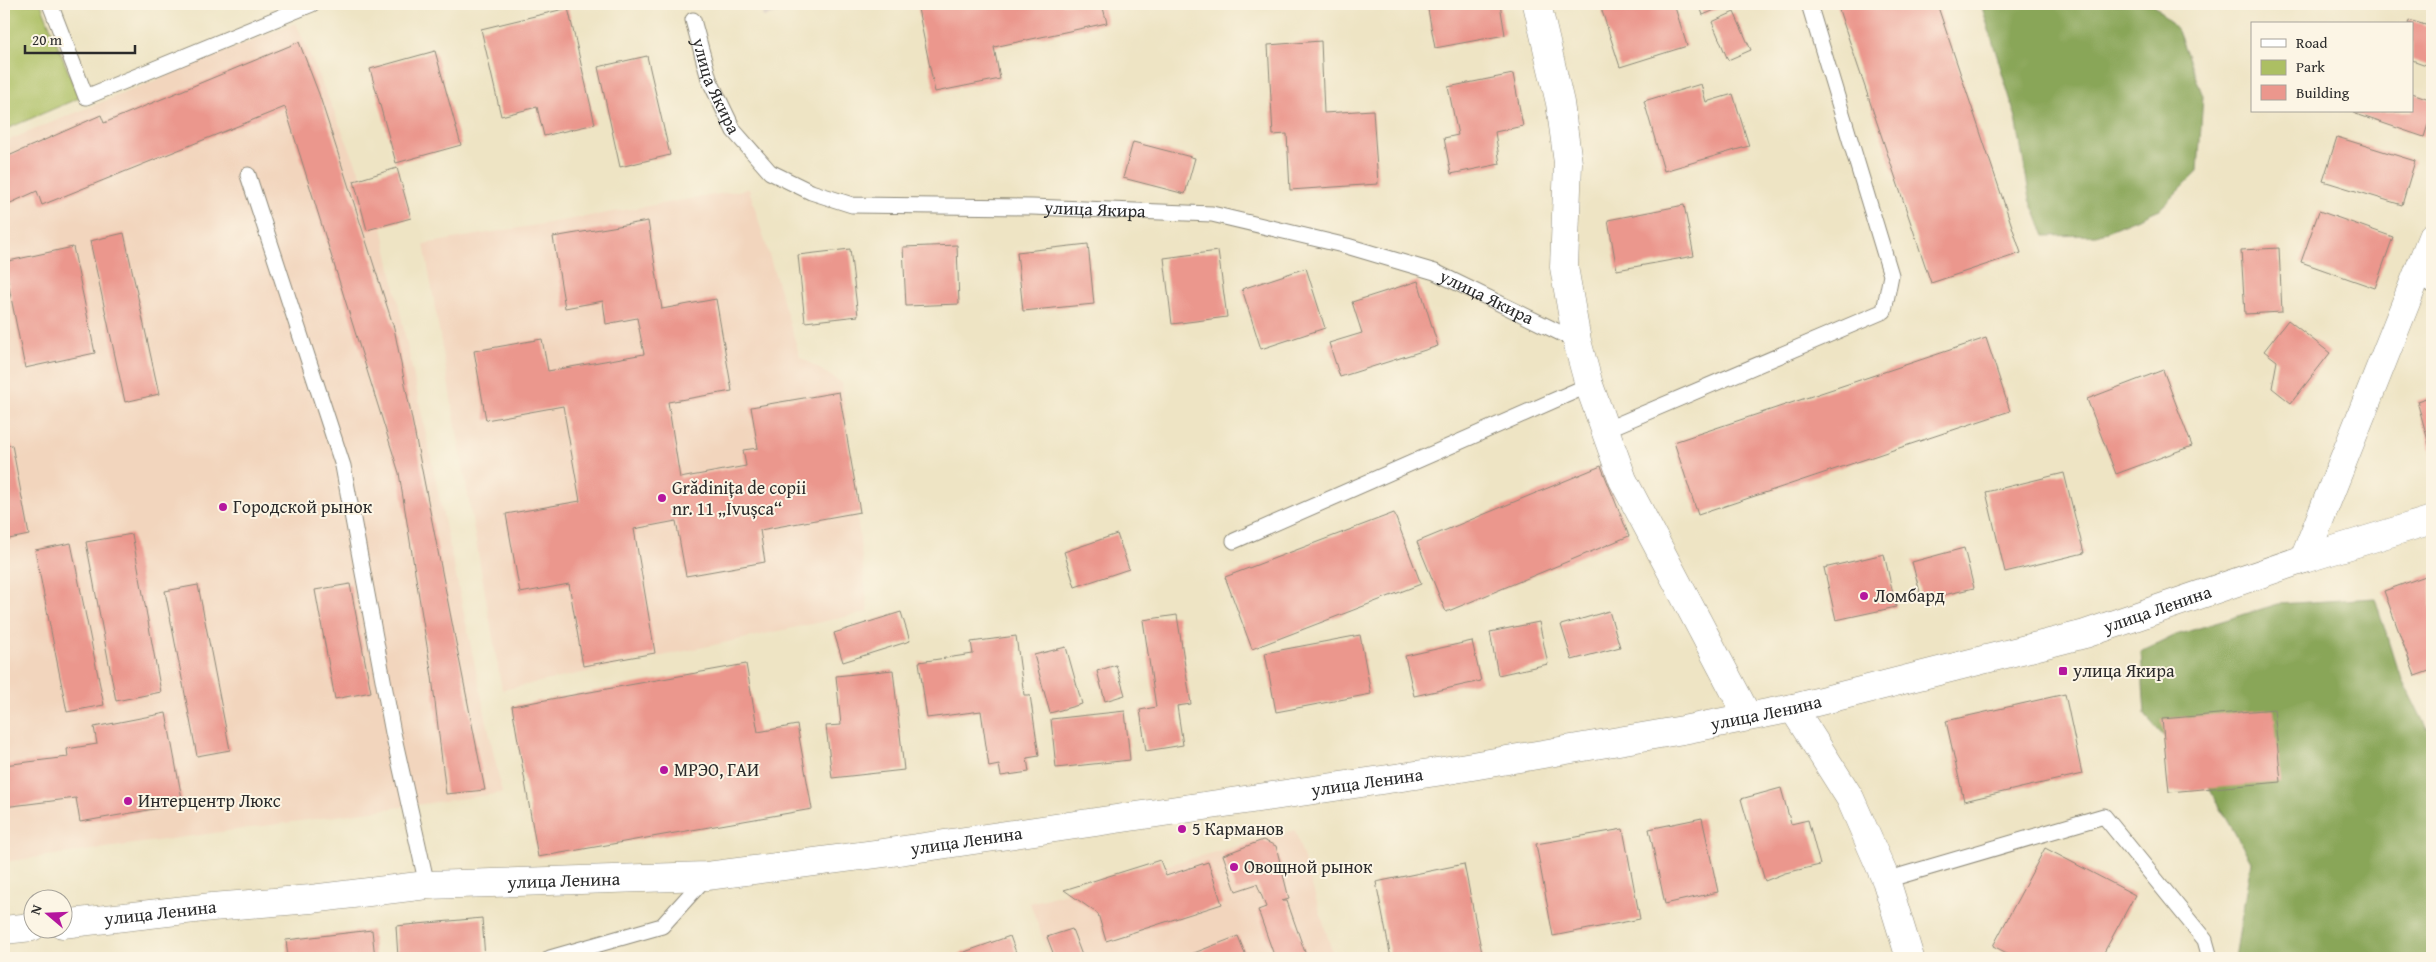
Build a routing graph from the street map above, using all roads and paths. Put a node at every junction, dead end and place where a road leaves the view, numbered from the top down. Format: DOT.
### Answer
graph roads {
  1 [pos="50,4"];
  2 [pos="312,4"];
  3 [pos="1537,4"];
  4 [pos="1809,4"];
  5 [pos="693,20"];
  6 [pos="248,175"];
  7 [pos="2432,237"];
  8 [pos="2426,278"];
  9 [pos="1577,341"];
  10 [pos="1589,385"];
  11 [pos="1604,430"];
  12 [pos="2432,520"];
  13 [pos="1234,541"];
  14 [pos="2304,559"];
  15 [pos="1793,708"];
  16 [pos="1747,716"];
  17 [pos="708,876"];
  18 [pos="1886,880"];
  19 [pos="427,884"];
  20 [pos="72,923"];
  21 [pos="22,928"];
  22 [pos="4,930"];
  23 [pos="550,958"];
  24 [pos="1910,958"];
  25 [pos="2210,958"];
  1 -- 2 [label="lane"];
  3 -- 9 [label="street"];
  4 -- 11 [label="lane"];
  5 -- 9 [label="lane, улица Якира"];
  6 -- 19 [label="lane"];
  7 -- 8 [label="street"];
  8 -- 14 [label="street"];
  9 -- 10 [label="street"];
  10 -- 11 [label="street"];
  10 -- 13 [label="lane"];
  11 -- 16 [label="street"];
  12 -- 14 [label="street, улица Ленина"];
  14 -- 15 [label="street, улица Ленина"];
  15 -- 16 [label="street, улица Ленина"];
  15 -- 18 [label="street"];
  16 -- 17 [label="street, улица Ленина"];
  17 -- 19 [label="street, улица Ленина"];
  17 -- 23 [label="lane"];
  18 -- 24 [label="street"];
  18 -- 25 [label="lane"];
  19 -- 20 [label="street, улица Ленина"];
  21 -- 22 [label="street"];
}
